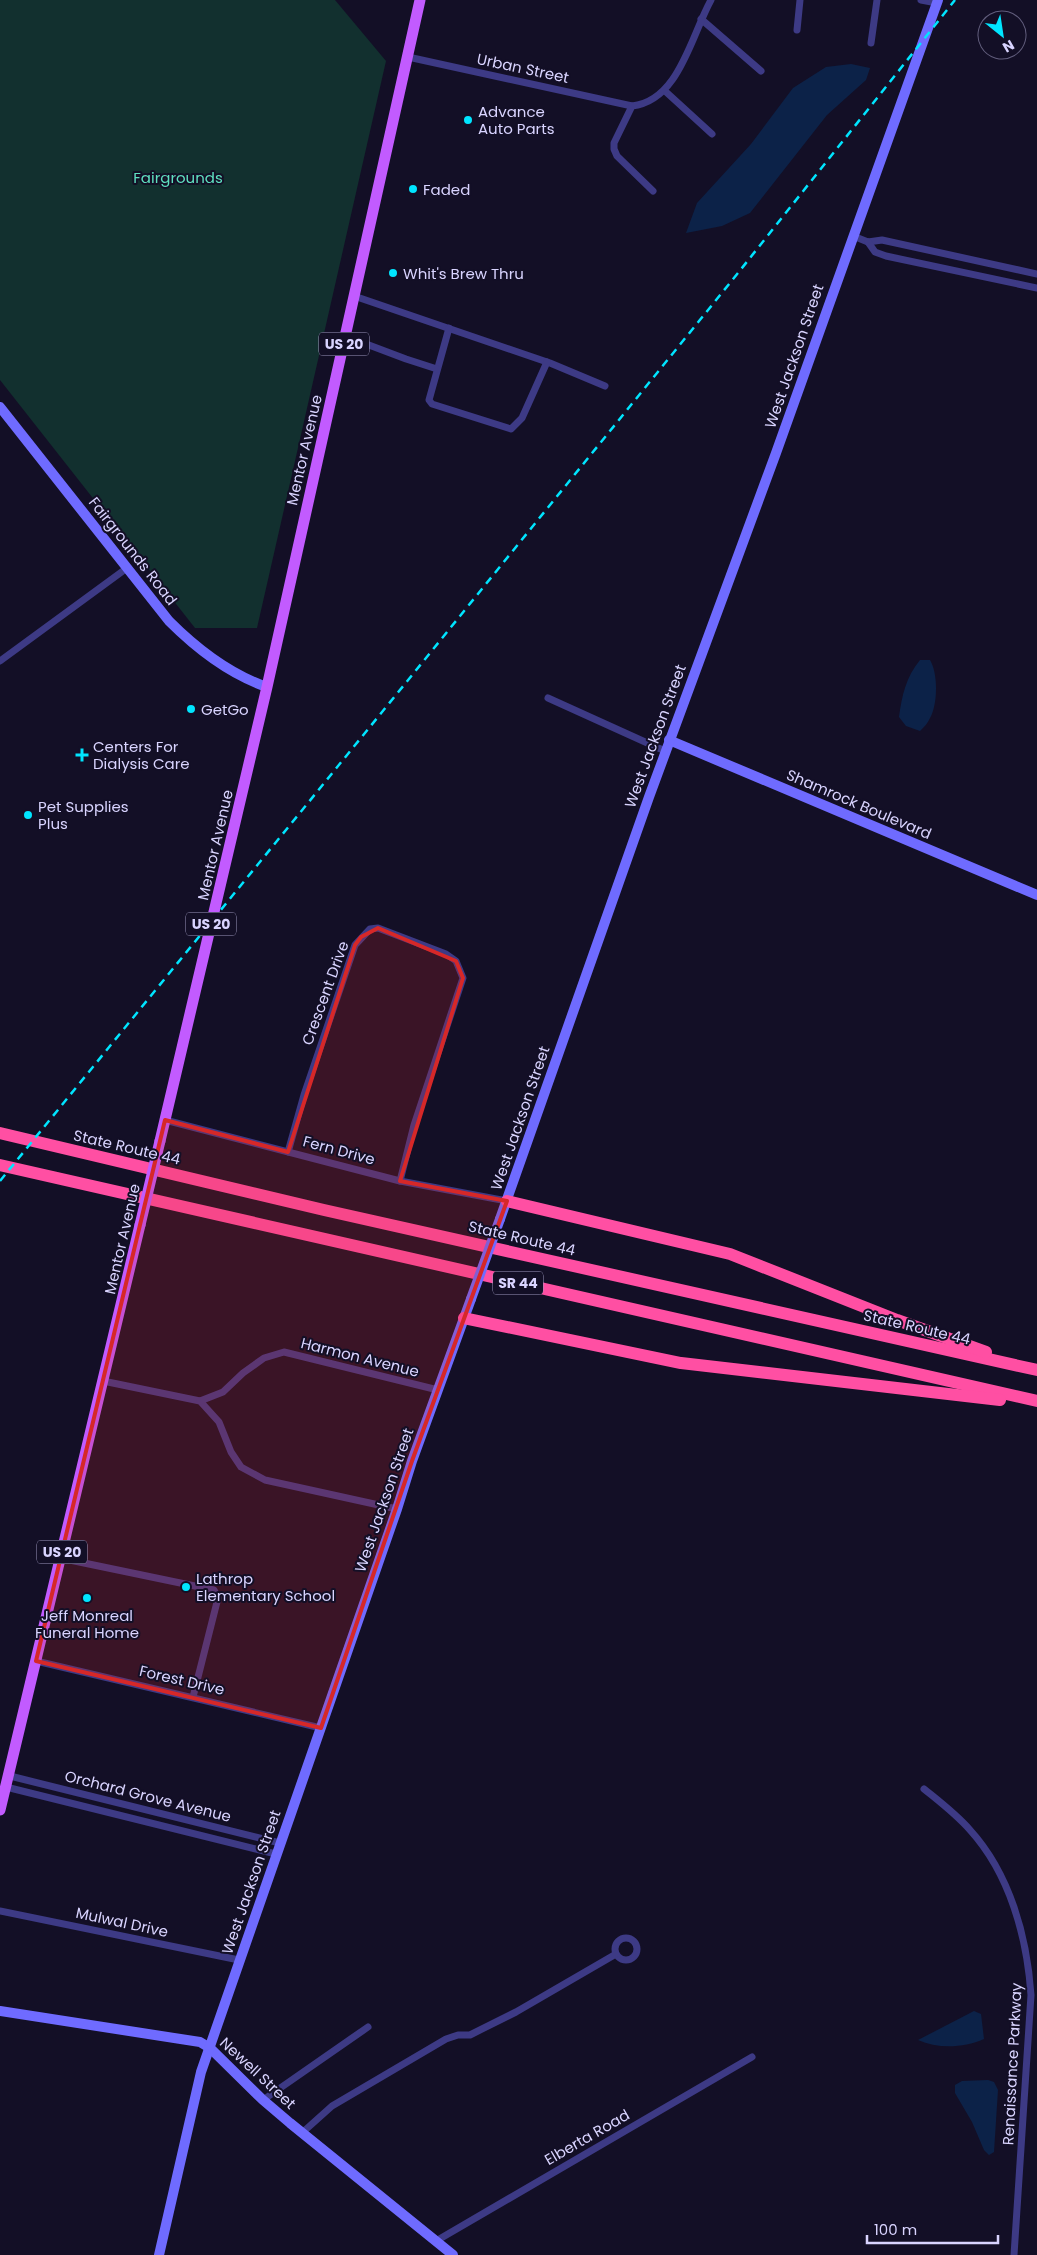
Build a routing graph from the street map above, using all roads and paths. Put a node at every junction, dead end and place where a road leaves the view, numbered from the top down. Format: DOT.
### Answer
graph roads {
  1 [pos="420,0"];
  2 [pos="711,0"];
  3 [pos="800,0"];
  4 [pos="877,0"];
  5 [pos="921,0"];
  6 [pos="937,2"];
  7 [pos="701,19"];
  8 [pos="796,30"];
  9 [pos="871,43"];
  10 [pos="408,57"];
  11 [pos="761,71"];
  12 [pos="665,91"];
  13 [pos="632,106"];
  14 [pos="712,134"];
  15 [pos="653,191"];
  16 [pos="853,236"];
  17 [pos="868,242"];
  18 [pos="1037,274"];
  19 [pos="1037,288"];
  20 [pos="354,296"];
  21 [pos="449,328"];
  22 [pos="345,336"];
  23 [pos="547,362"];
  24 [pos="437,368"];
  25 [pos="605,386"];
  26 [pos="0,407"];
  27 [pos="127,568"];
  28 [pos="0,661"];
  29 [pos="267,688"];
  30 [pos="548,698"];
  31 [pos="669,740"];
  32 [pos="665,751"];
  33 [pos="1037,895"];
  34 [pos="165,1120"];
  35 [pos="0,1134"];
  36 [pos="288,1152"];
  37 [pos="0,1165"];
  38 [pos="400,1180"];
  39 [pos="507,1201"];
  40 [pos="464,1318"];
  41 [pos="1036,1370"];
  42 [pos="103,1381"];
  43 [pos="438,1390"];
  44 [pos="200,1401"];
  45 [pos="1037,1403"];
  46 [pos="398,1509"];
  47 [pos="60,1558"];
  48 [pos="36,1661"];
  49 [pos="193,1697"];
  50 [pos="321,1728"];
  51 [pos="10,1776"];
  52 [pos="6,1787"];
  53 [pos="924,1789"];
  54 [pos="0,1810"];
  55 [pos="280,1843"];
  56 [pos="276,1854"];
  57 [pos="0,1911"];
  58 [pos="616,1954"];
  59 [pos="239,1960"];
  60 [pos="0,2010"];
  61 [pos="368,2027"];
  62 [pos="210,2048"];
  63 [pos="752,2057"];
  64 [pos="263,2100"];
  65 [pos="303,2132"];
  66 [pos="436,2241"];
  67 [pos="159,2255"];
  68 [pos="453,2255"];
  69 [pos="1014,2255"];
  1 -- 10 [label="main road, Mentor Avenue / US 20"];
  2 -- 7 [label="street"];
  3 -- 8 [label="street"];
  4 -- 9 [label="street"];
  5 -- 6 [label="street"];
  6 -- 16 [label="street, West Jackson Street"];
  7 -- 11 [label="street"];
  7 -- 12 [label="street"];
  10 -- 13 [label="street, Urban Street"];
  10 -- 20 [label="main road, Mentor Avenue / US 20"];
  12 -- 13 [label="street"];
  12 -- 14 [label="street"];
  13 -- 15 [label="street"];
  16 -- 17 [label="street"];
  16 -- 31 [label="street, West Jackson Street"];
  17 -- 18 [label="street"];
  17 -- 19 [label="street"];
  20 -- 21 [label="street"];
  20 -- 22 [label="main road, Mentor Avenue / US 20"];
  21 -- 23 [label="street"];
  21 -- 24 [label="street"];
  22 -- 24 [label="street"];
  22 -- 29 [label="main road, Mentor Avenue / US 20"];
  23 -- 24 [label="street"];
  23 -- 25 [label="street"];
  26 -- 27 [label="street, Fairgrounds Road"];
  27 -- 28 [label="street"];
  27 -- 29 [label="street, Fairgrounds Road"];
  29 -- 34 [label="main road, Mentor Avenue / US 20"];
  30 -- 32 [label="street"];
  31 -- 32 [label="street, West Jackson Street"];
  31 -- 33 [label="street, Shamrock Boulevard"];
  32 -- 39 [label="street, West Jackson Street"];
  34 -- 36 [label="street, Fern Drive"];
  34 -- 42 [label="main road, Mentor Avenue / US 20, bridge"];
  35 -- 41 [label="highway, State Route 44 / SR 44"];
  36 -- 38 [label="street, Fern Drive"];
  36 -- 38 [label="street, Crescent Drive"];
  37 -- 45 [label="highway, SR 44"];
  38 -- 39 [label="street, Fern Drive"];
  39 -- 40 [label="street, West Jackson Street, bridge"];
  39 -- 41 [label="highway"];
  40 -- 43 [label="street, West Jackson Street"];
  40 -- 45 [label="highway"];
  42 -- 44 [label="street"];
  42 -- 47 [label="main road, Mentor Avenue / US 20"];
  43 -- 44 [label="street, Harmon Avenue"];
  43 -- 46 [label="street, West Jackson Street"];
  44 -- 46 [label="street"];
  46 -- 50 [label="street, West Jackson Street"];
  47 -- 48 [label="main road, Mentor Avenue / US 20"];
  47 -- 49 [label="street"];
  48 -- 49 [label="street, Forest Drive"];
  48 -- 51 [label="main road, Mentor Avenue / US 20"];
  49 -- 50 [label="street, Forest Drive"];
  50 -- 55 [label="street, West Jackson Street"];
  51 -- 52 [label="main road, Mentor Avenue / US 20"];
  51 -- 55 [label="street, Orchard Grove Avenue"];
  52 -- 54 [label="main road, Mentor Avenue / US 20"];
  52 -- 56 [label="street, Orchard Grove Avenue"];
  53 -- 69 [label="street, Renaissance Parkway"];
  55 -- 56 [label="street, West Jackson Street"];
  56 -- 59 [label="street, West Jackson Street"];
  57 -- 59 [label="street, Mulwal Drive"];
  58 -- 65 [label="street"];
  59 -- 62 [label="street, West Jackson Street"];
  60 -- 62 [label="street, Newell Street"];
  61 -- 64 [label="street"];
  62 -- 64 [label="street, Newell Street"];
  62 -- 67 [label="street, West Jackson Street"];
  63 -- 66 [label="street, Elberta Road"];
  64 -- 65 [label="street, Newell Street"];
  65 -- 66 [label="street, Newell Street"];
  66 -- 68 [label="street, Newell Street"];
}
